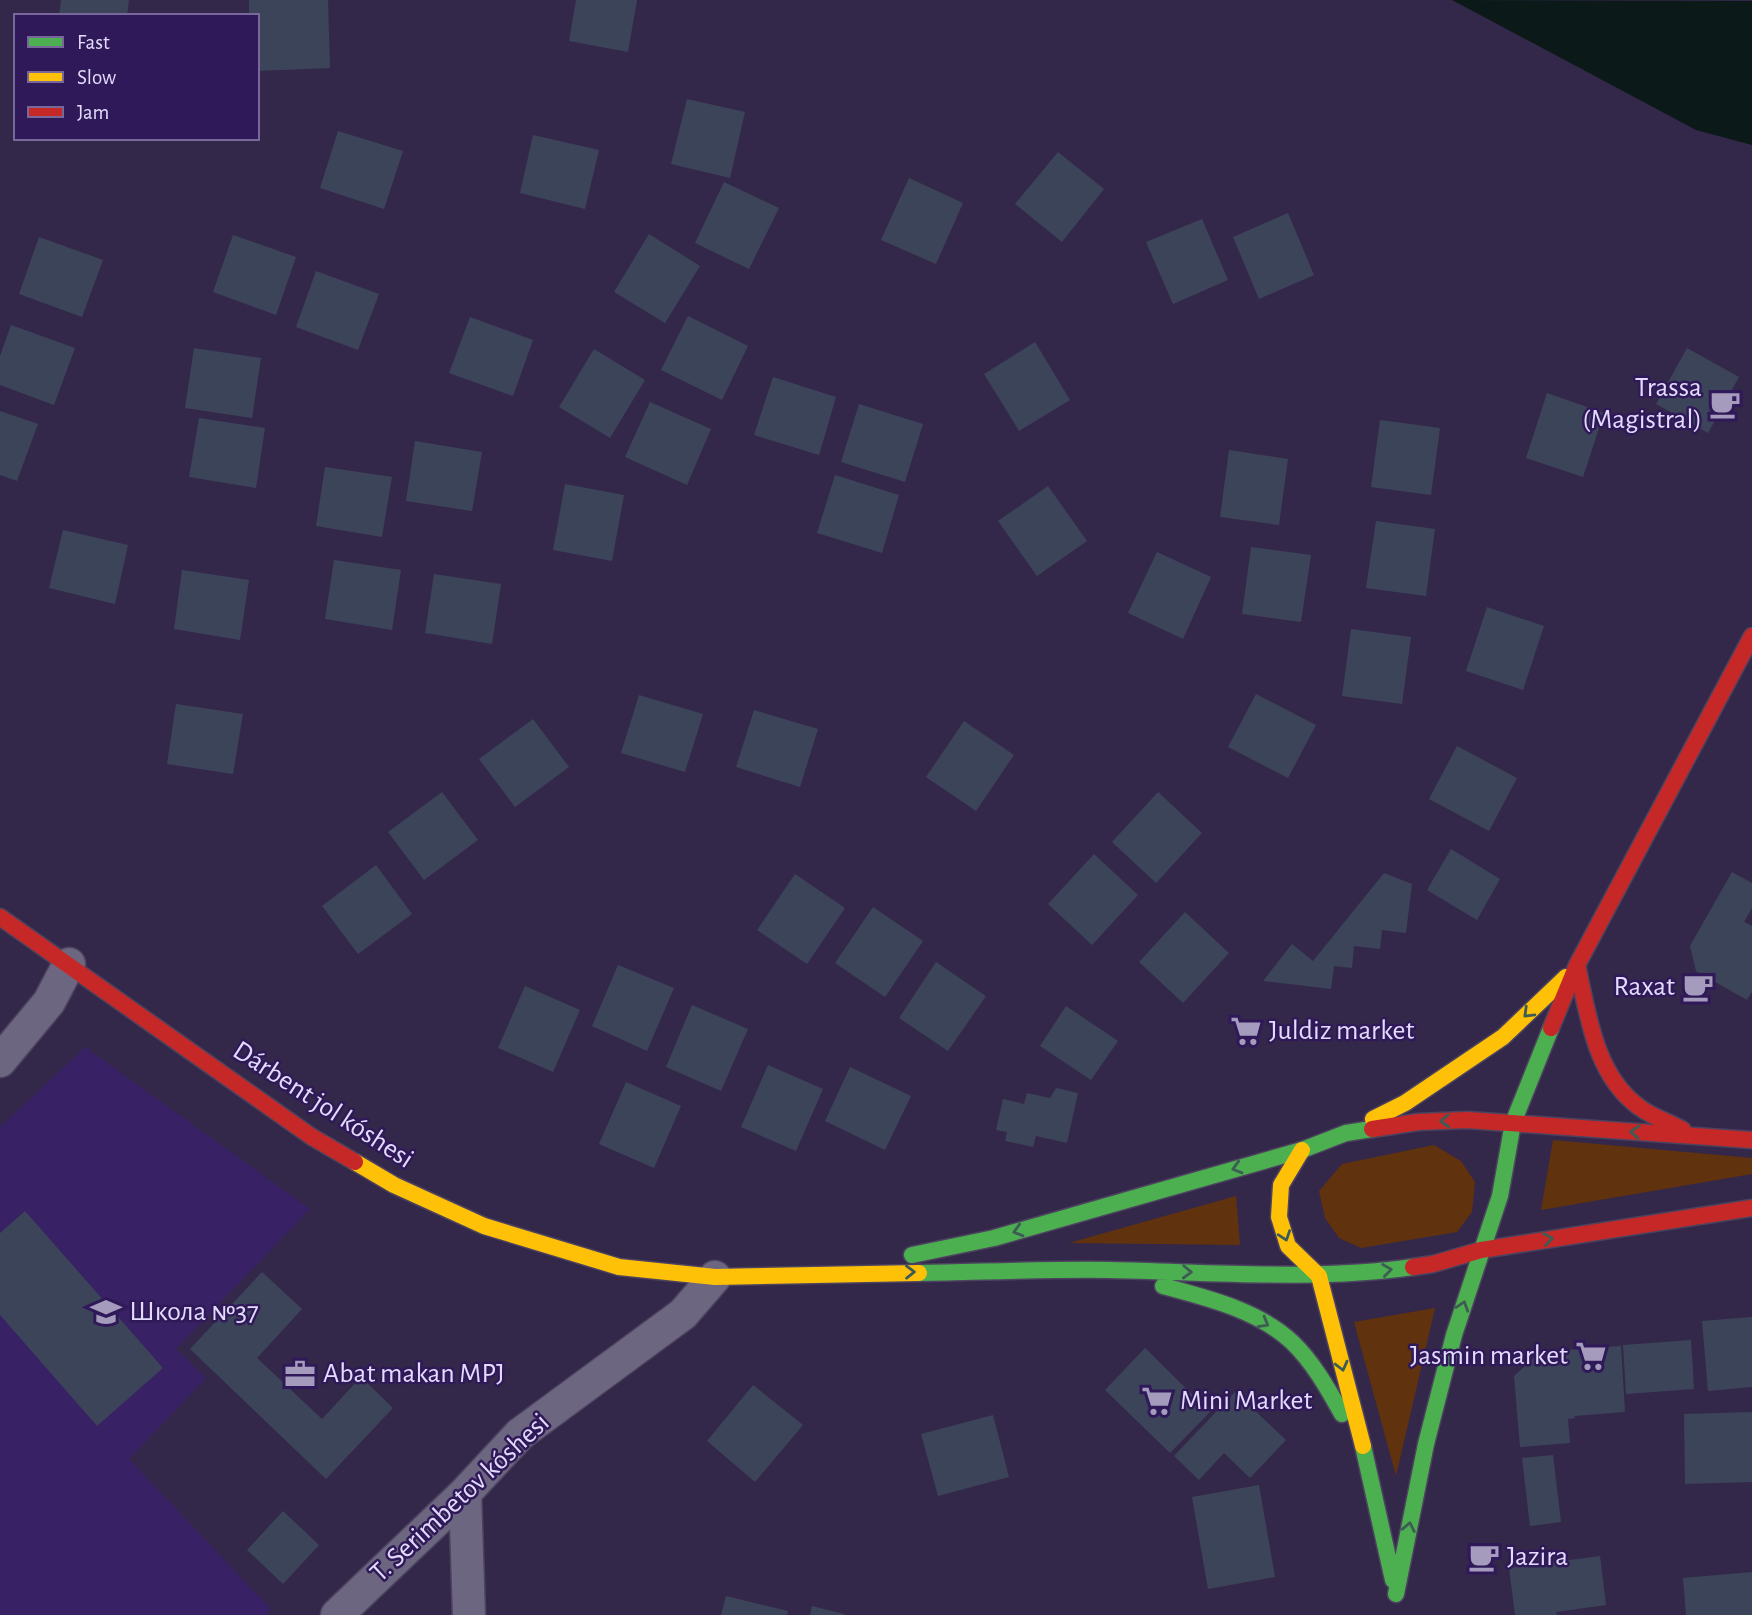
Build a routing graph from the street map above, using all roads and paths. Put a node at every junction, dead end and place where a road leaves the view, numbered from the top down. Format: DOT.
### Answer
graph roads {
  1 [pos="1752,636"];
  2 [pos="0,917"];
  3 [pos="69,964"];
  4 [pos="1577,965"];
  5 [pos="0,1061"];
  6 [pos="1513,1122"];
  7 [pos="1346,1133"];
  8 [pos="1695,1136"];
  9 [pos="1752,1140"];
  10 [pos="1302,1150"];
  11 [pos="1752,1208"];
  12 [pos="1481,1250"];
  13 [pos="1107,1269"];
  14 [pos="818,1274"];
  15 [pos="1319,1276"];
  16 [pos="715,1277"];
  17 [pos="1364,1451"];
  18 [pos="465,1493"];
  19 [pos="337,1615"];
  20 [pos="469,1615"];
  1 -- 4 [label="main road"];
  2 -- 3 [label="main road, Dárbent jol kóshesi"];
  3 -- 5 [label="street"];
  3 -- 16 [label="main road, Dárbent jol kóshesi"];
  4 -- 6 [label="main road"];
  4 -- 7 [label="main road, one-way"];
  4 -- 8 [label="main road"];
  6 -- 7 [label="main road, one-way"];
  8 -- 6 [label="main road, one-way"];
  6 -- 12 [label="main road"];
  7 -- 10 [label="main road"];
  8 -- 9 [label="main road"];
  10 -- 14 [label="main road, one-way"];
  10 -- 15 [label="main road, one-way"];
  12 -- 11 [label="main road, one-way"];
  15 -- 12 [label="main road, one-way"];
  17 -- 12 [label="main road, one-way"];
  14 -- 13 [label="main road, one-way"];
  13 -- 15 [label="main road, one-way"];
  13 -- 17 [label="main road, one-way"];
  14 -- 16 [label="main road, Dárbent jol kóshesi"];
  15 -- 17 [label="main road, one-way"];
  16 -- 18 [label="street, T. Serimbetov kóshesi"];
  18 -- 19 [label="street, T. Serimbetov kóshesi"];
  18 -- 20 [label="street"];
}
